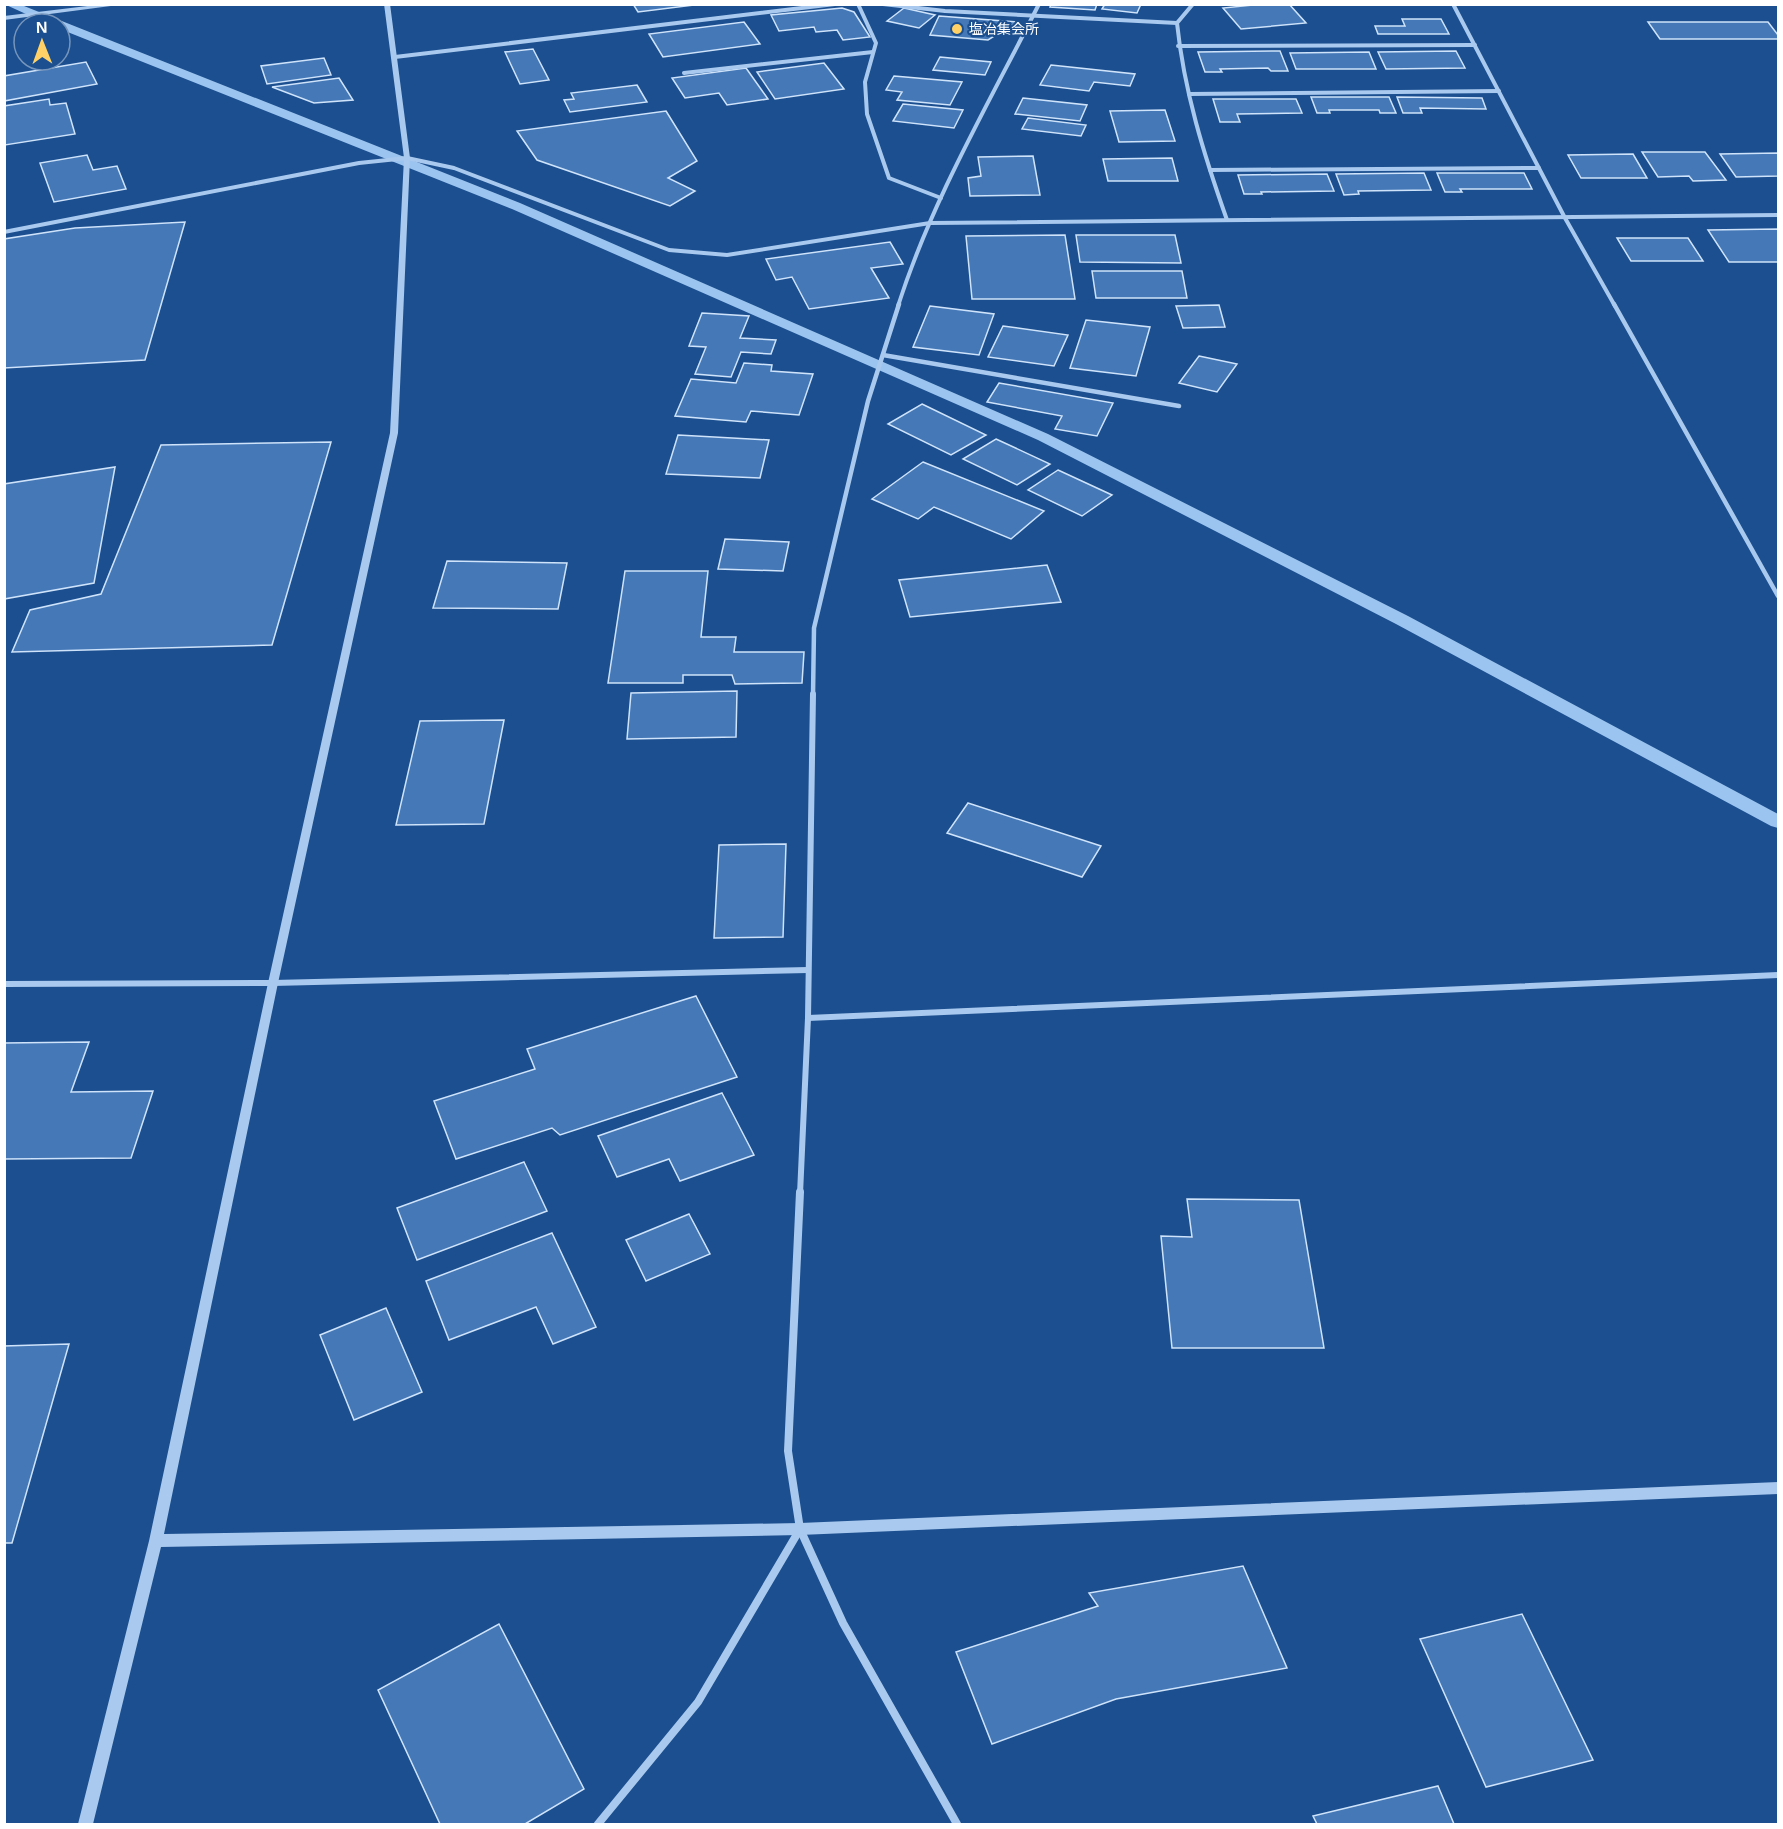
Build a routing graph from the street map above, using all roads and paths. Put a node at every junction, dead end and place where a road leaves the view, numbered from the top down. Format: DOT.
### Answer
graph roads {
  1 [pos="123,4"];
  2 [pos="387,4"];
  3 [pos="835,4"];
  4 [pos="858,4"];
  5 [pos="883,4"];
  6 [pos="1039,4"];
  7 [pos="1193,4"];
  8 [pos="1453,4"];
  9 [pos="1033,16"];
  10 [pos="4,18"];
  11 [pos="1177,23"];
  12 [pos="1475,45"];
  13 [pos="1178,46"];
  14 [pos="873,52"];
  15 [pos="395,57"];
  16 [pos="684,73"];
  17 [pos="1499,91"];
  18 [pos="1189,94"];
  19 [pos="406,158"];
  20 [pos="1539,168"];
  21 [pos="1210,170"];
  22 [pos="941,198"];
  23 [pos="1779,215"];
  24 [pos="1565,218"];
  25 [pos="1227,220"];
  26 [pos="930,223"];
  27 [pos="4,232"];
  28 [pos="883,355"];
  29 [pos="1179,406"];
  30 [pos="1779,596"];
  31 [pos="808,970"];
  32 [pos="1779,975"];
  33 [pos="273,983"];
  34 [pos="4,984"];
  35 [pos="808,1018"];
  36 [pos="1779,1488"];
  37 [pos="800,1529"];
  38 [pos="156,1541"];
  39 [pos="85,1824"];
  40 [pos="598,1824"];
  41 [pos="957,1824"];
  1 -- 10 [label="street"];
  2 -- 15 [label="street"];
  3 -- 15 [label="street"];
  4 -- 14 [label="street"];
  5 -- 9 [label="street"];
  6 -- 9 [label="street"];
  7 -- 11 [label="street"];
  8 -- 12 [label="street"];
  9 -- 11 [label="street"];
  9 -- 22 [label="street"];
  11 -- 13 [label="street"];
  12 -- 13 [label="street"];
  12 -- 17 [label="street"];
  13 -- 18 [label="street"];
  14 -- 16 [label="street"];
  14 -- 22 [label="street"];
  15 -- 19 [label="street"];
  17 -- 18 [label="street"];
  17 -- 20 [label="street"];
  18 -- 21 [label="street"];
  19 -- 26 [label="street"];
  19 -- 27 [label="street"];
  19 -- 33 [label="street"];
  20 -- 21 [label="street"];
  20 -- 24 [label="street"];
  21 -- 25 [label="street"];
  22 -- 26 [label="street"];
  23 -- 24 [label="street"];
  24 -- 25 [label="street"];
  24 -- 30 [label="street"];
  25 -- 26 [label="street"];
  26 -- 28 [label="street"];
  28 -- 29 [label="street"];
  28 -- 31 [label="street"];
  31 -- 33 [label="street"];
  31 -- 35 [label="street"];
  32 -- 35 [label="street"];
  33 -- 34 [label="street"];
  33 -- 38 [label="street"];
  35 -- 37 [label="street"];
  36 -- 37 [label="street"];
  37 -- 38 [label="street"];
  37 -- 40 [label="street"];
  37 -- 41 [label="street"];
  38 -- 39 [label="street"];
}
